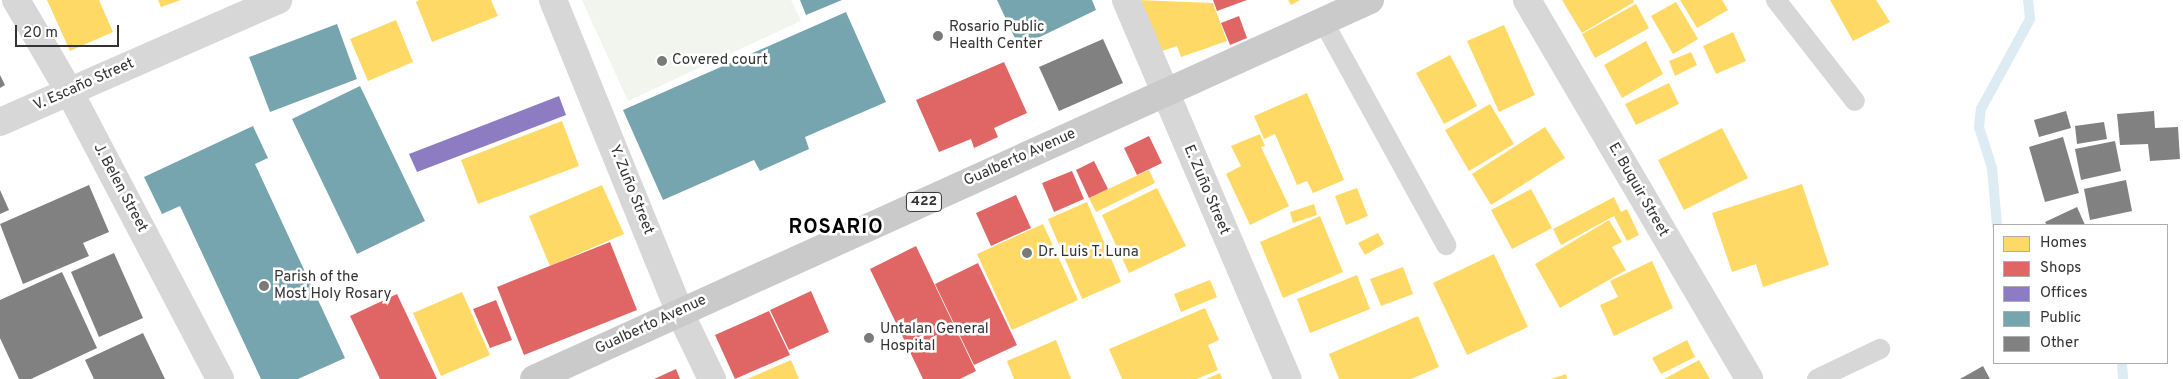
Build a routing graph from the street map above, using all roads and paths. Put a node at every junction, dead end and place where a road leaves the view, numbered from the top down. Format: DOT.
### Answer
graph roads {
  1 [pos="16,0"];
  2 [pos="278,0"];
  3 [pos="553,0"];
  4 [pos="1126,0"];
  5 [pos="1370,0"];
  6 [pos="1527,0"];
  7 [pos="1776,0"];
  8 [pos="1323,21"];
  9 [pos="69,91"];
  10 [pos="1167,91"];
  11 [pos="1855,101"];
  12 [pos="0,122"];
  13 [pos="1446,246"];
  14 [pos="680,311"];
  15 [pos="1880,350"];
  16 [pos="220,379"];
  17 [pos="534,379"];
  18 [pos="712,379"];
  19 [pos="1288,379"];
  20 [pos="1749,379"];
  21 [pos="1817,379"];
  1 -- 9 [label="street, J. Belen Street"];
  2 -- 9 [label="street, V. Escaño Street"];
  3 -- 14 [label="street, Y. Zuño Street"];
  4 -- 10 [label="street, E. Zuño Street"];
  5 -- 8 [label="main road, Gualberto Avenue / 422"];
  6 -- 20 [label="street, E. Buquir Street"];
  7 -- 11 [label="lane"];
  8 -- 10 [label="main road, Gualberto Avenue / 422"];
  8 -- 13 [label="lane"];
  9 -- 12 [label="street, V. Escaño Street"];
  9 -- 16 [label="street, J. Belen Street"];
  10 -- 14 [label="main road, Gualberto Avenue / 422"];
  10 -- 19 [label="street, E. Zuño Street"];
  14 -- 17 [label="main road, Gualberto Avenue / 422"];
  14 -- 18 [label="street, Y. Zuño Street"];
  15 -- 21 [label="lane"];
}
